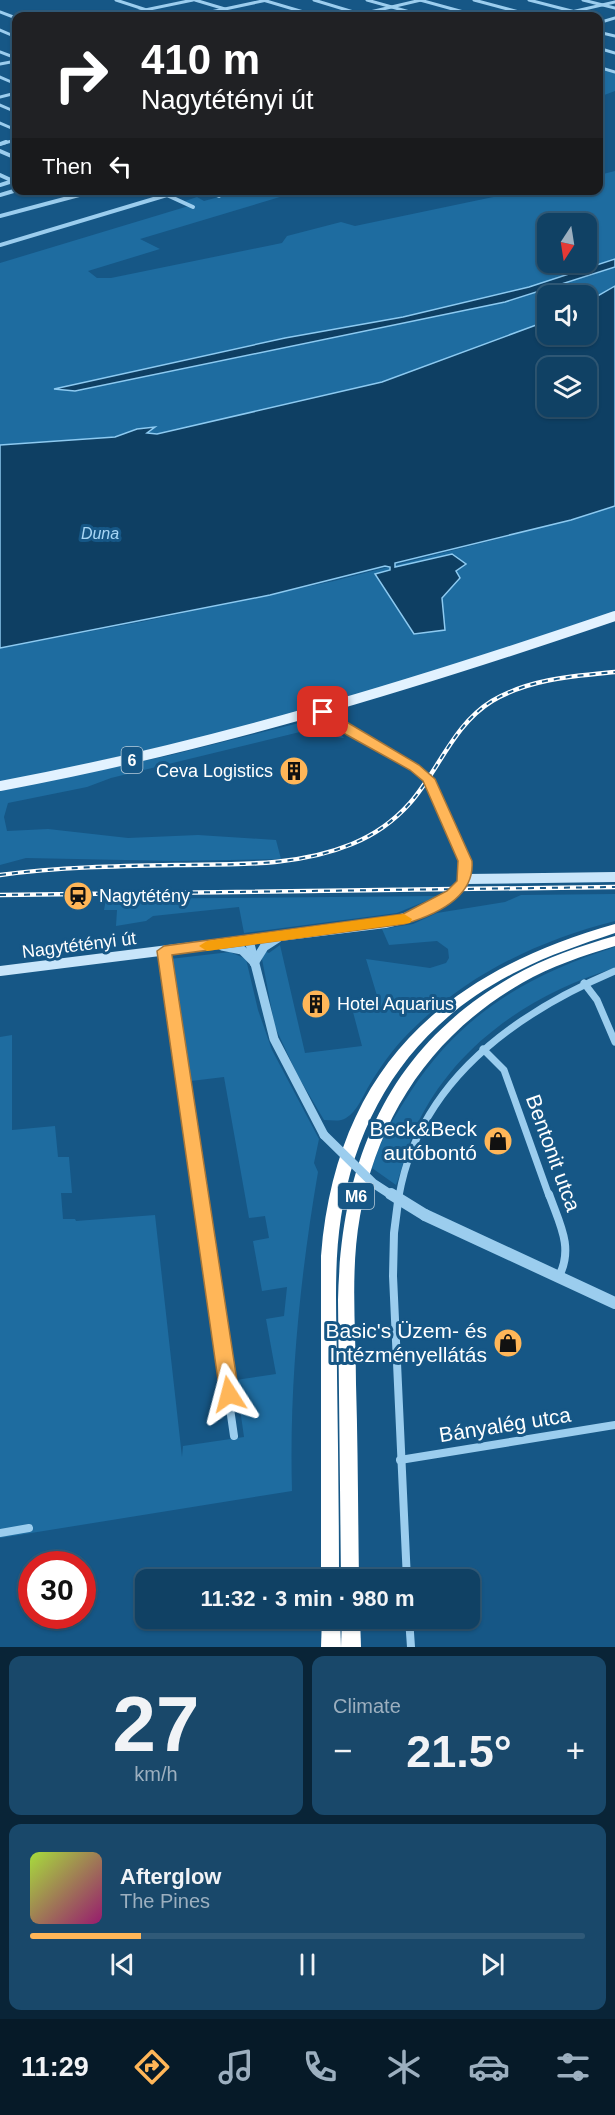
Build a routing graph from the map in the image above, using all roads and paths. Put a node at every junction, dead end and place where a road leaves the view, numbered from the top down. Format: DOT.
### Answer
graph roads {
  1 [pos="116,0"];
  2 [pos="194,0"];
  3 [pos="265,0"];
  4 [pos="314,0"];
  5 [pos="367,0"];
  6 [pos="420,0"];
  7 [pos="444,0"];
  8 [pos="474,0"];
  9 [pos="529,0"];
  10 [pos="583,0"];
  11 [pos="615,2"];
  12 [pos="431,3"];
  13 [pos="602,5"];
  14 [pos="392,7"];
  15 [pos="615,8"];
  16 [pos="225,9"];
  17 [pos="146,10"];
  18 [pos="136,12"];
  19 [pos="152,12"];
  20 [pos="211,12"];
  21 [pos="304,12"];
  22 [pos="355,12"];
  23 [pos="371,12"];
  24 [pos="410,12"];
  25 [pos="464,12"];
  26 [pos="519,12"];
  27 [pos="573,12"];
  28 [pos="79,195"];
  29 [pos="167,195"];
  30 [pos="193,207"];
  31 [pos="0,216"];
  32 [pos="0,245"];
  33 [pos="615,616"];
  34 [pos="323,712"];
  35 [pos="0,786"];
  36 [pos="615,877"];
  37 [pos="466,879"];
  38 [pos="615,928"];
  39 [pos="282,936"];
  40 [pos="249,940"];
  41 [pos="615,940"];
  42 [pos="216,945"];
  43 [pos="164,951"];
  44 [pos="254,963"];
  45 [pos="0,971"];
  46 [pos="615,971"];
  47 [pos="584,983"];
  48 [pos="615,1042"];
  49 [pos="483,1049"];
  50 [pos="559,1276"];
  51 [pos="615,1303"];
  52 [pos="615,1425"];
  53 [pos="234,1436"];
  54 [pos="399,1460"];
  55 [pos="29,1528"];
  56 [pos="0,1533"];
  57 [pos="330,1569"];
  58 [pos="350,1569"];
  59 [pos="406,1569"];
  60 [pos="330,1629"];
  61 [pos="351,1629"];
  62 [pos="410,1629"];
  63 [pos="331,1647"];
  64 [pos="351,1647"];
  65 [pos="411,1647"];
  1 -- 17 [label="street"];
  2 -- 16 [label="street"];
  2 -- 17 [label="street"];
  3 -- 16 [label="street"];
  3 -- 21 [label="street"];
  4 -- 22 [label="street"];
  5 -- 14 [label="street"];
  6 -- 12 [label="street"];
  6 -- 14 [label="street"];
  7 -- 12 [label="street"];
  8 -- 26 [label="street"];
  9 -- 27 [label="street"];
  10 -- 13 [label="street"];
  11 -- 13 [label="street"];
  12 -- 25 [label="street"];
  13 -- 15 [label="street"];
  13 -- 27 [label="street"];
  14 -- 23 [label="street"];
  14 -- 24 [label="street"];
  16 -- 20 [label="street"];
  17 -- 18 [label="street"];
  17 -- 19 [label="street"];
  28 -- 31 [label="street"];
  29 -- 30 [label="street"];
  29 -- 32 [label="street"];
  33 -- 34 [label="main road, 6"];
  34 -- 35 [label="main road, 6"];
  34 -- 37 [label="street"];
  36 -- 37 [label="main road"];
  37 -- 39 [label="main road, Nagytétényi út"];
  38 -- 57 [label="highway, M6"];
  39 -- 40 [label="main road, Nagytétényi út"];
  39 -- 44 [label="street"];
  40 -- 42 [label="main road, Nagytétényi út"];
  40 -- 44 [label="street"];
  41 -- 58 [label="highway, M6"];
  42 -- 43 [label="main road, Nagytétényi út"];
  42 -- 44 [label="street"];
  43 -- 45 [label="main road, Nagytétényi út"];
  43 -- 53 [label="street"];
  44 -- 50 [label="street, bridge"];
  46 -- 47 [label="street"];
  47 -- 48 [label="street"];
  47 -- 49 [label="street"];
  49 -- 50 [label="street, Bentonit utca"];
  49 -- 54 [label="street"];
  50 -- 51 [label="street"];
  52 -- 54 [label="street, Bányalég utca"];
  54 -- 59 [label="street"];
  55 -- 56 [label="street"];
  60 -- 63 [label="highway"];
  61 -- 64 [label="highway"];
  62 -- 65 [label="street"];
}
